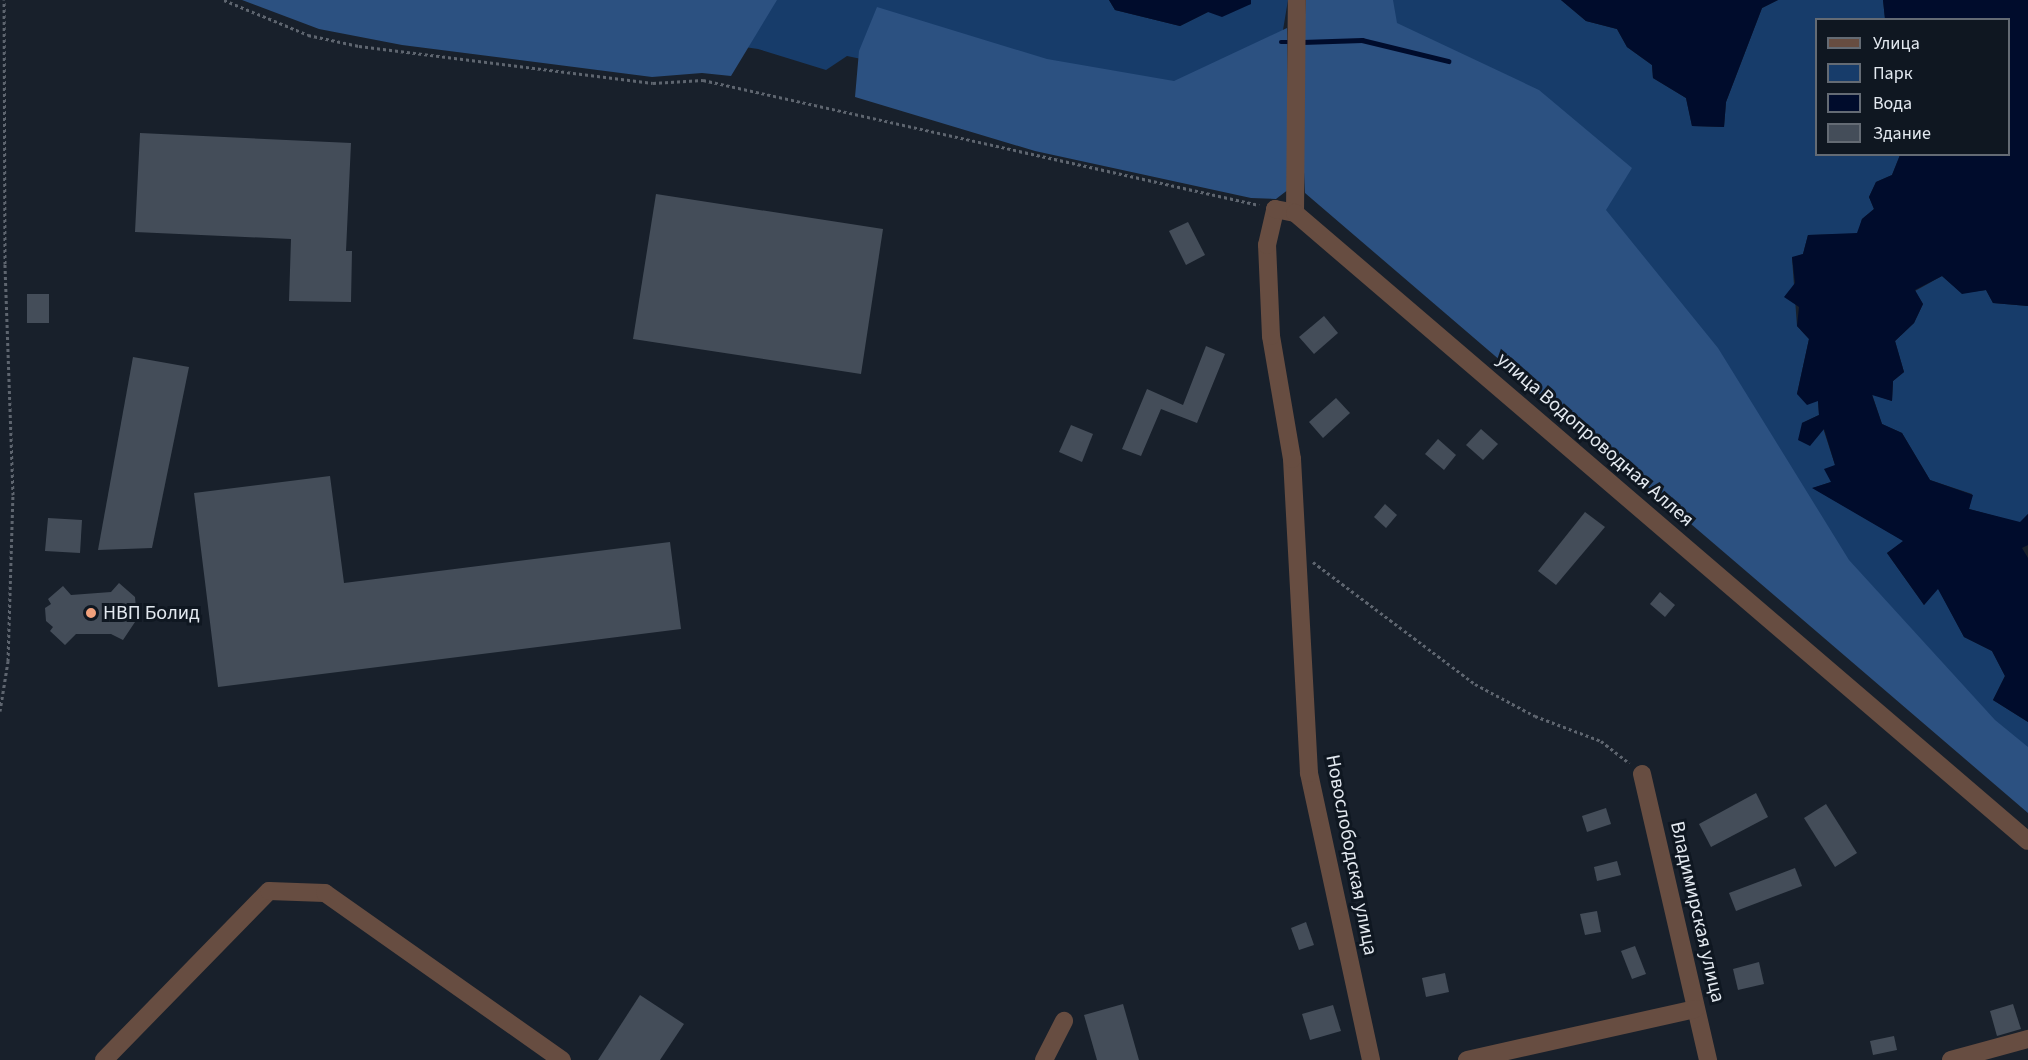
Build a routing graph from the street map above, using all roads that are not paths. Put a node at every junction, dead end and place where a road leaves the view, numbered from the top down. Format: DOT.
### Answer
graph roads {
  1 [pos="1297,0"];
  2 [pos="1295,213"];
  3 [pos="1642,774"];
  4 [pos="2028,841"];
  5 [pos="1695,1009"];
  6 [pos="1064,1021"];
  7 [pos="2028,1039"];
  8 [pos="104,1060"];
  9 [pos="562,1060"];
  10 [pos="1044,1060"];
  11 [pos="1371,1060"];
  12 [pos="1467,1060"];
  13 [pos="1708,1060"];
  14 [pos="1951,1060"];
  1 -- 2 [label="street"];
  2 -- 4 [label="street, улица Водопроводная Аллея"];
  2 -- 11 [label="street, Новослободская улица"];
  3 -- 5 [label="street, Владимирская улица"];
  5 -- 12 [label="street"];
  5 -- 13 [label="street, Владимирская улица"];
  6 -- 10 [label="street"];
  7 -- 14 [label="street"];
  8 -- 9 [label="street"];
}
